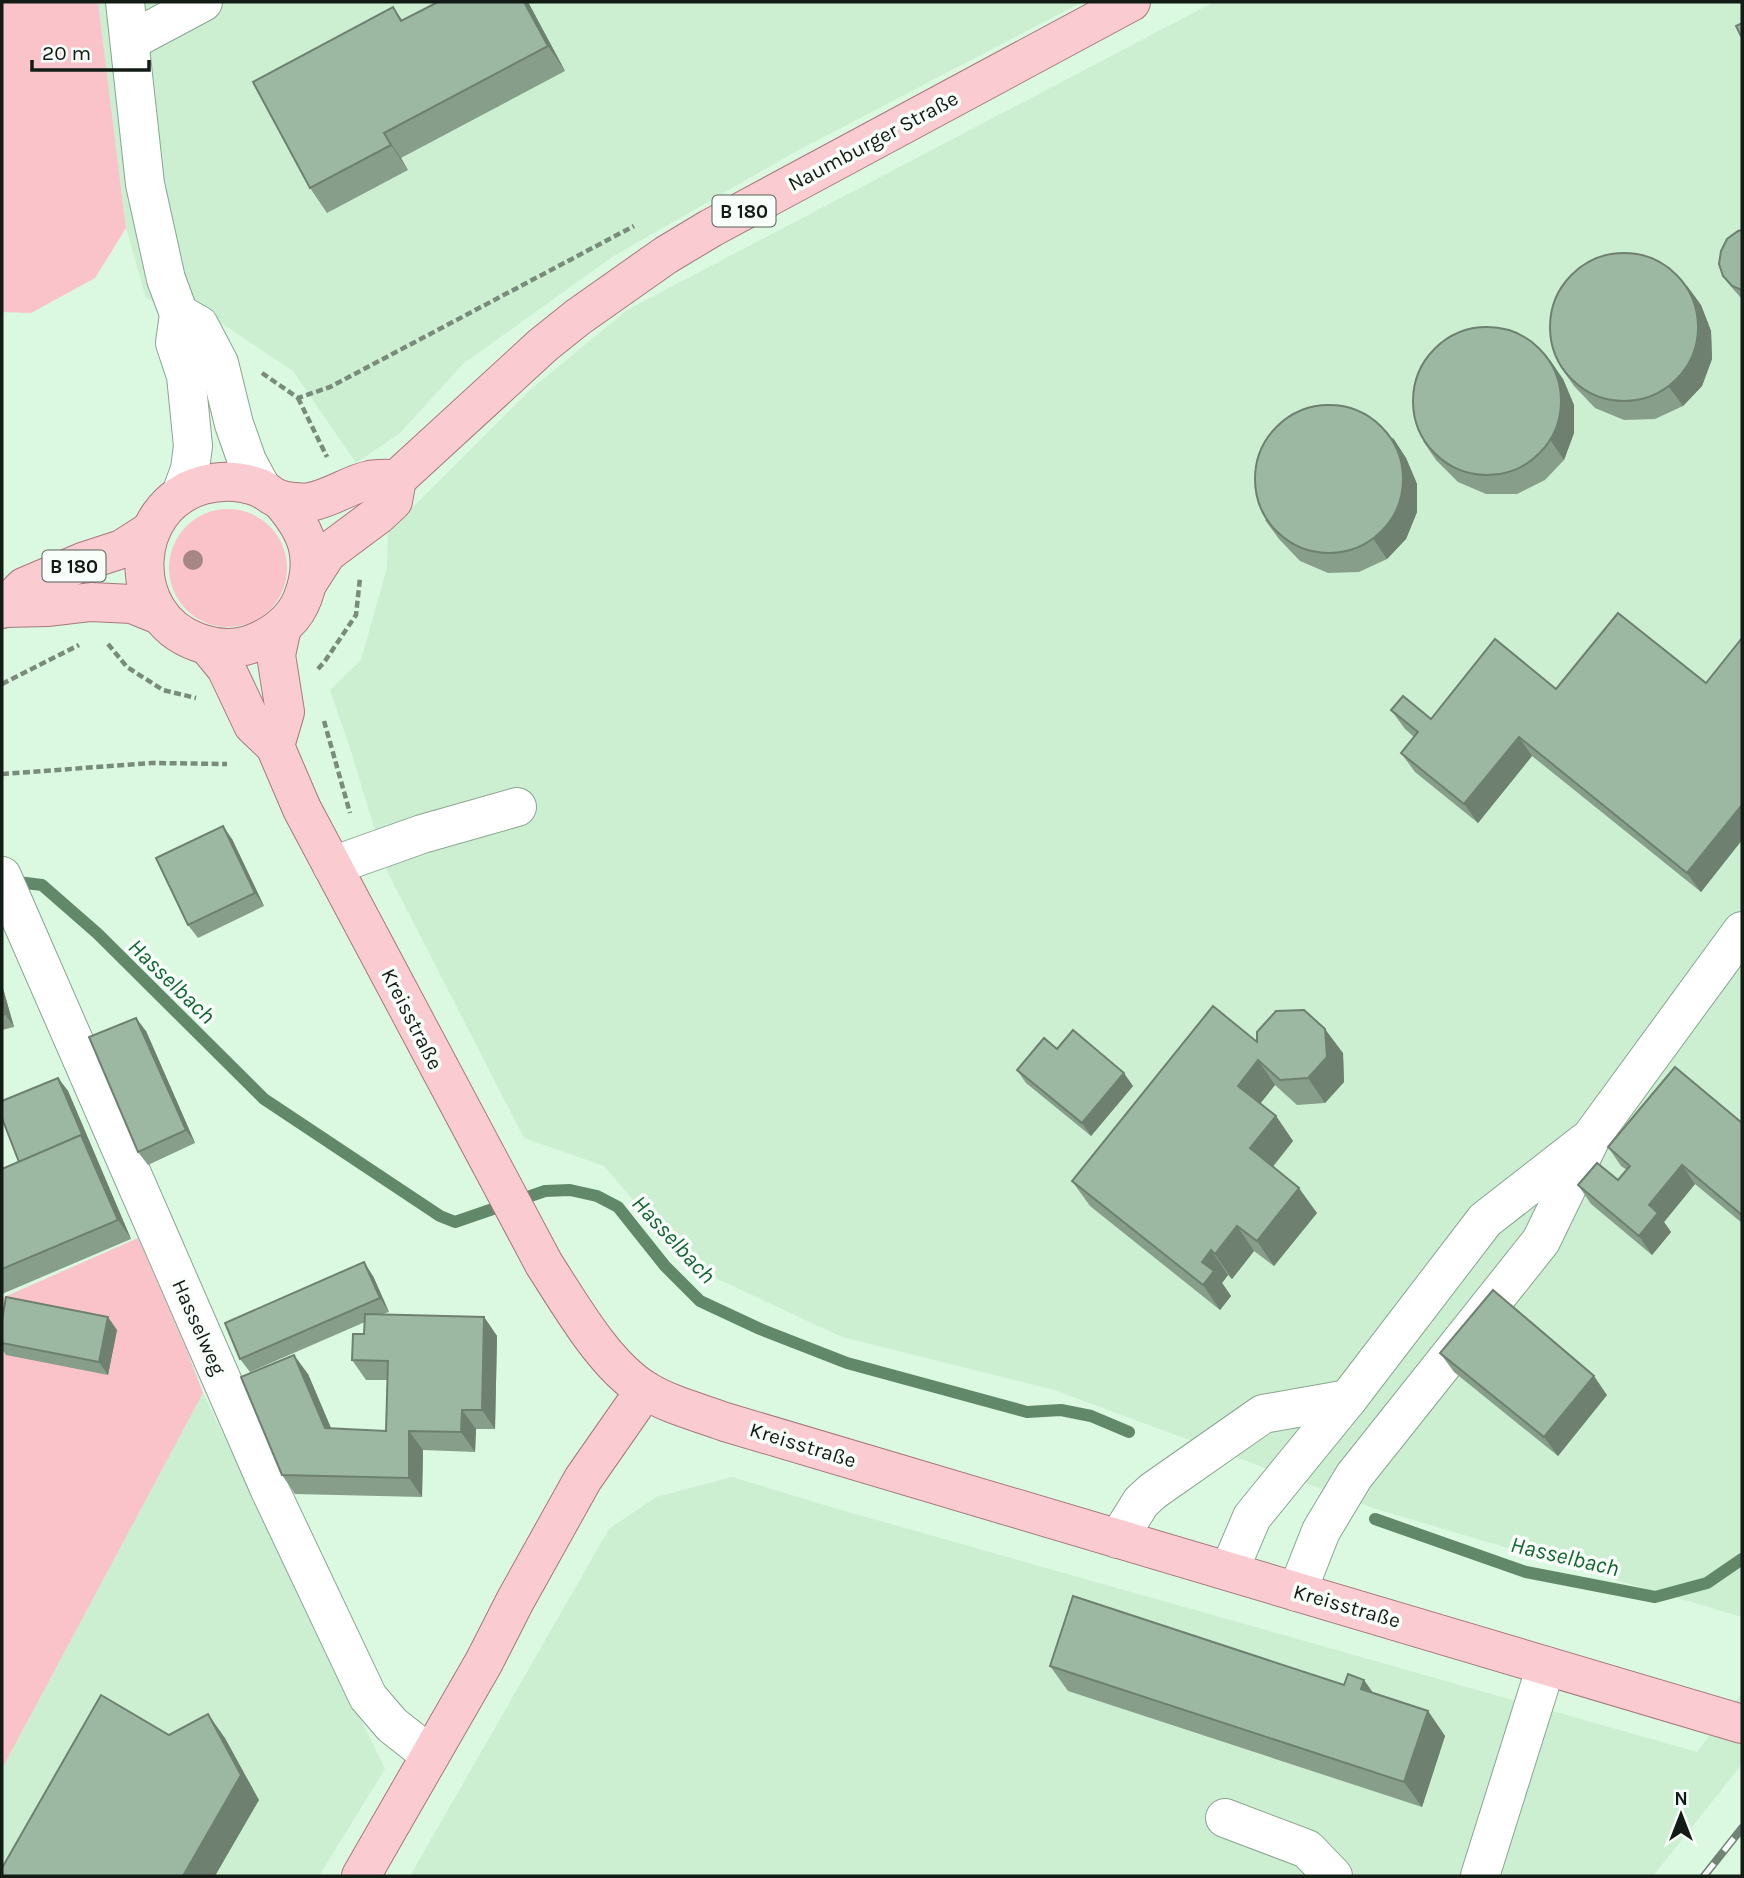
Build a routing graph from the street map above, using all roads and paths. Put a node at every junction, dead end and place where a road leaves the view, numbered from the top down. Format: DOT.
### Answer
graph roads {
  1 [pos="125,2"];
  2 [pos="203,2"];
  3 [pos="1132,2"];
  4 [pos="130,41"];
  5 [pos="637,224"];
  6 [pos="178,314"];
  7 [pos="259,370"];
  8 [pos="298,398"];
  9 [pos="330,464"];
  10 [pos="397,479"];
  11 [pos="181,494"];
  12 [pos="271,495"];
  13 [pos="150,531"];
  14 [pos="360,575"];
  15 [pos="309,581"];
  16 [pos="2,608"];
  17 [pos="159,615"];
  18 [pos="282,627"];
  19 [pos="101,634"];
  20 [pos="82,643"];
  21 [pos="208,646"];
  22 [pos="313,674"];
  23 [pos="2,684"];
  24 [pos="206,700"];
  25 [pos="322,712"];
  26 [pos="275,746"];
  27 [pos="227,764"];
  28 [pos="2,775"];
  29 [pos="517,807"];
  30 [pos="334,865"];
  31 [pos="5,882"];
  32 [pos="1742,931"];
  33 [pos="1592,1136"];
  34 [pos="645,1390"];
  35 [pos="1348,1399"];
  36 [pos="1118,1539"];
  37 [pos="1229,1572"];
  38 [pos="1297,1592"];
  39 [pos="1546,1666"];
  40 [pos="1742,1724"];
  41 [pos="430,1755"];
  42 [pos="1225,1818"];
  43 [pos="361,1876"];
  44 [pos="1333,1876"];
  45 [pos="1480,1876"];
  1 -- 4 [label="street"];
  2 -- 4 [label="street"];
  3 -- 10 [label="main road, Naumburger Straße / B 180"];
  4 -- 6 [label="street"];
  5 -- 8 [label="path"];
  6 -- 11 [label="street"];
  6 -- 12 [label="street"];
  7 -- 8 [label="path"];
  8 -- 9 [label="path"];
  10 -- 12 [label="main road"];
  10 -- 15 [label="main road, Naumburger Straße / B 180"];
  11 -- 12 [label="main road"];
  11 -- 13 [label="main road"];
  12 -- 15 [label="main road"];
  13 -- 16 [label="main road, B 180"];
  13 -- 17 [label="main road"];
  14 -- 22 [label="path"];
  15 -- 18 [label="main road"];
  16 -- 17 [label="main road, B 180"];
  17 -- 21 [label="main road"];
  18 -- 21 [label="main road"];
  18 -- 26 [label="main road"];
  19 -- 24 [label="path"];
  20 -- 23 [label="path"];
  21 -- 26 [label="main road, Kreisstraße"];
  25 -- 30 [label="path"];
  26 -- 30 [label="main road, Kreisstraße"];
  27 -- 28 [label="path"];
  29 -- 30 [label="street"];
  30 -- 34 [label="main road, Kreisstraße"];
  31 -- 41 [label="street, Hasselweg"];
  32 -- 33 [label="street"];
  33 -- 35 [label="street"];
  33 -- 38 [label="street"];
  34 -- 36 [label="main road, Kreisstraße"];
  34 -- 41 [label="main road"];
  35 -- 36 [label="street"];
  35 -- 37 [label="street"];
  36 -- 37 [label="main road, Kreisstraße"];
  37 -- 38 [label="main road, Kreisstraße"];
  38 -- 39 [label="main road, Kreisstraße"];
  39 -- 40 [label="main road, Kreisstraße"];
  39 -- 45 [label="street"];
  41 -- 43 [label="main road"];
  42 -- 44 [label="street"];
}
